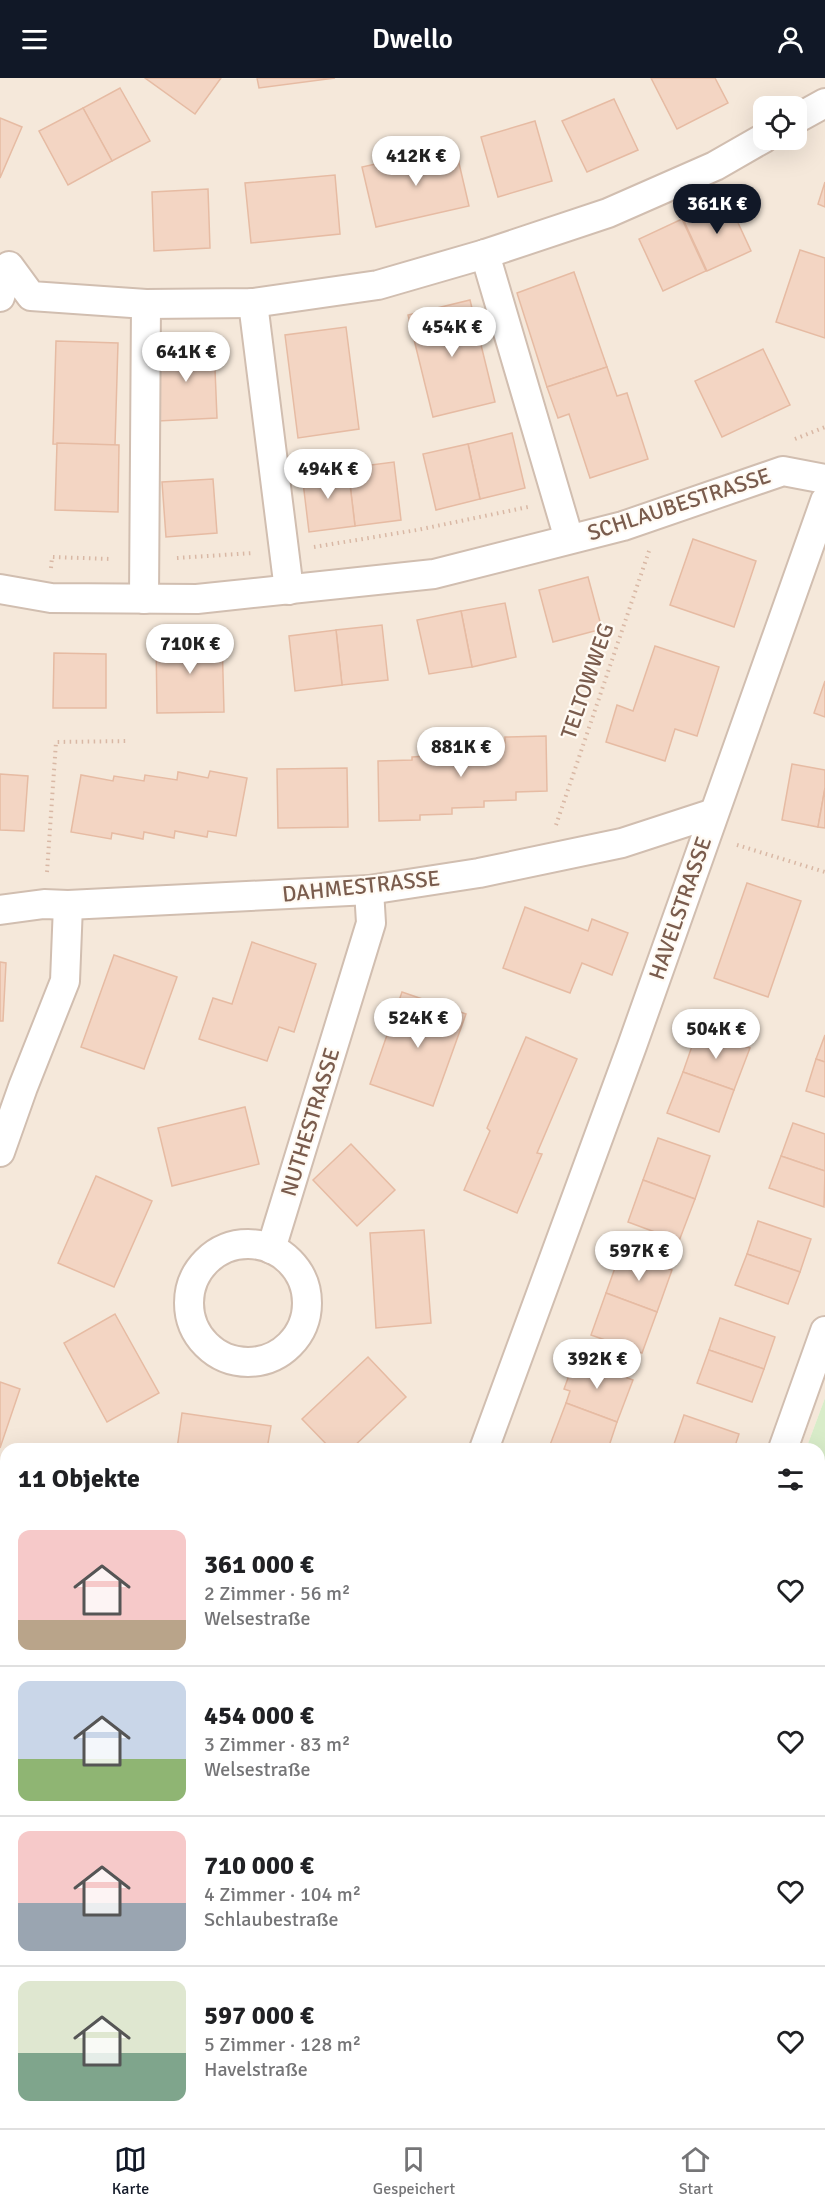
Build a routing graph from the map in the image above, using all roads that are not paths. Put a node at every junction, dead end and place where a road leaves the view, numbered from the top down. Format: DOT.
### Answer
graph roads {
  1 [pos="825,103"];
  2 [pos="807,113"];
  3 [pos="753,144"];
  4 [pos="485,255"];
  5 [pos="0,297"];
  6 [pos="253,303"];
  7 [pos="146,304"];
  8 [pos="825,479"];
  9 [pos="825,501"];
  10 [pos="569,539"];
  11 [pos="0,589"];
  12 [pos="289,590"];
  13 [pos="144,598"];
  14 [pos="710,824"];
  15 [pos="369,890"];
  16 [pos="56,904"];
  17 [pos="0,910"];
  18 [pos="0,1152"];
  19 [pos="271,1249"];
  20 [pos="825,1331"];
  21 [pos="486,1443"];
  22 [pos="785,1443"];
  1 -- 2 [label="street"];
  3 -- 4 [label="street"];
  4 -- 6 [label="street"];
  4 -- 10 [label="street, SCHLAUBESTRASSE"];
  5 -- 7 [label="street"];
  6 -- 7 [label="street"];
  6 -- 12 [label="street"];
  7 -- 13 [label="street"];
  8 -- 10 [label="street, SCHLAUBESTRASSE"];
  9 -- 14 [label="street, HAVELSTRASSE"];
  10 -- 12 [label="street, SCHLAUBESTRASSE"];
  11 -- 13 [label="street, SCHLAUBESTRASSE"];
  12 -- 13 [label="street, SCHLAUBESTRASSE"];
  14 -- 15 [label="street, DAHMESTRASSE"];
  14 -- 21 [label="street, HAVELSTRASSE"];
  15 -- 16 [label="street, DAHMESTRASSE"];
  15 -- 19 [label="street, NUTHESTRASSE"];
  16 -- 17 [label="street, DAHMESTRASSE"];
  16 -- 18 [label="street"];
  19 -- 19 [label="street"];
  20 -- 22 [label="street"];
}
